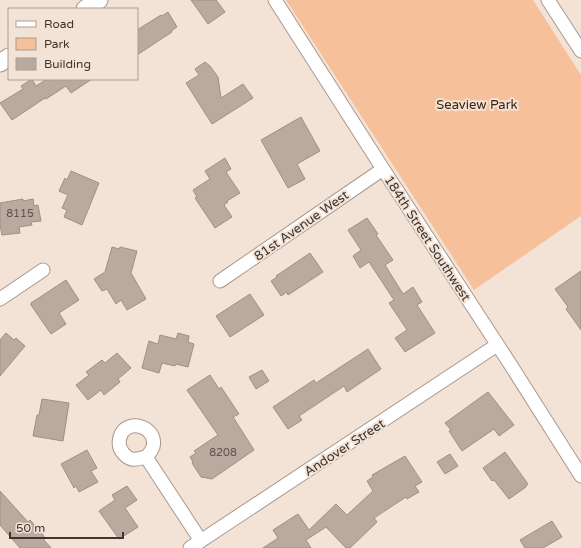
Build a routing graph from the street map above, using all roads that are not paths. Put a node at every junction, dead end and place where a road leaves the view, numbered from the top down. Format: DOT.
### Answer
graph roads {
  1 [pos="99,0"];
  2 [pos="275,0"];
  3 [pos="548,0"];
  4 [pos="87,8"];
  5 [pos="581,51"];
  6 [pos="382,169"];
  7 [pos="43,270"];
  8 [pos="220,281"];
  9 [pos="0,299"];
  10 [pos="498,345"];
  11 [pos="146,457"];
  12 [pos="581,476"];
  13 [pos="201,541"];
  14 [pos="190,548"];
  1 -- 4 [label="street"];
  2 -- 6 [label="street, 184th Street Southwest"];
  3 -- 5 [label="street"];
  6 -- 8 [label="street, 81st Avenue West"];
  6 -- 10 [label="street, 184th Street Southwest"];
  7 -- 9 [label="street"];
  10 -- 12 [label="street, 184th Street Southwest"];
  10 -- 13 [label="street, Andover Street"];
  11 -- 13 [label="street"];
  13 -- 14 [label="street, Andover Street"];
}
